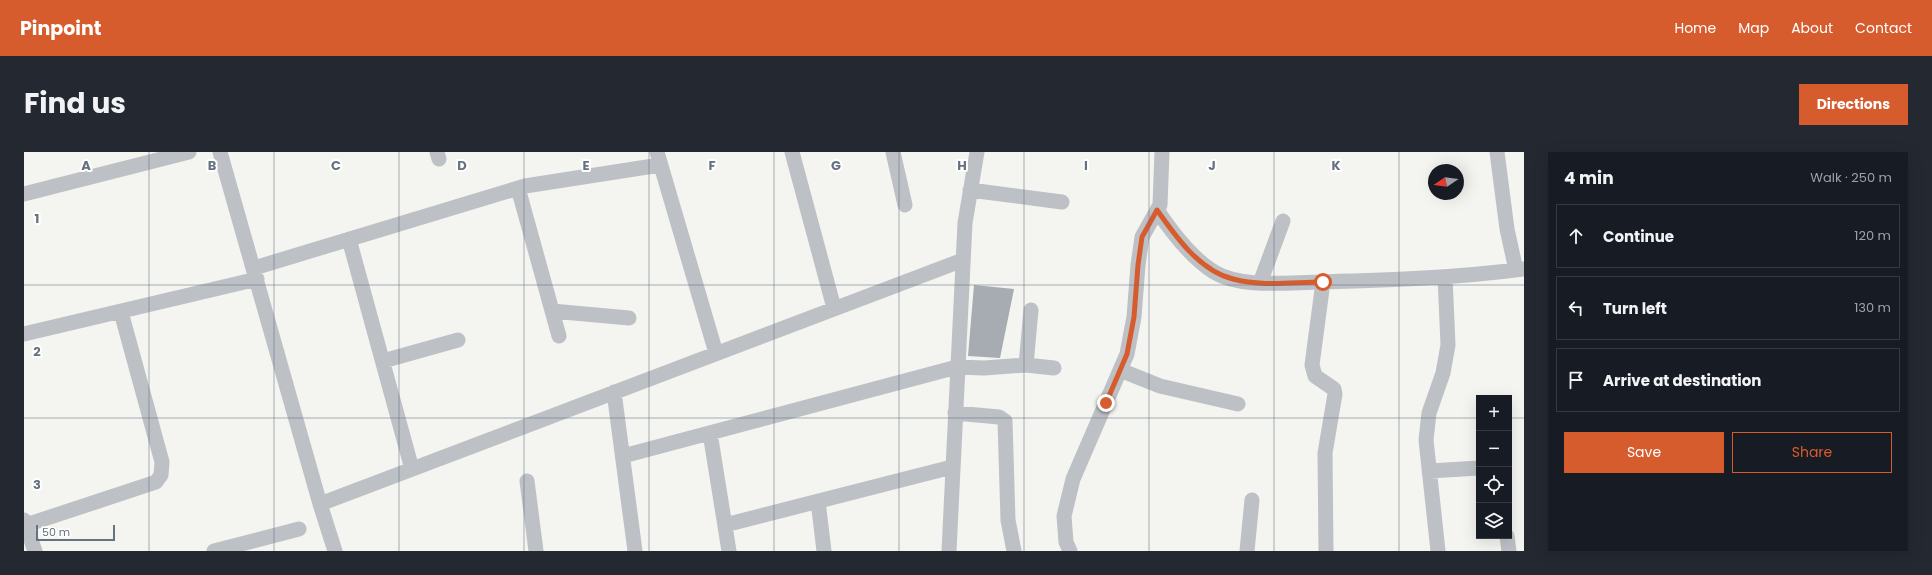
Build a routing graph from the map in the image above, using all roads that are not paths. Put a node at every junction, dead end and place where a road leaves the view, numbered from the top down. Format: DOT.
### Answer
graph roads {
  1 [pos="189,152"];
  2 [pos="220,152"];
  3 [pos="792,152"];
  4 [pos="893,152"];
  5 [pos="977,152"];
  6 [pos="1162,152"];
  7 [pos="1497,152"];
  8 [pos="658,159"];
  9 [pos="518,188"];
  10 [pos="970,190"];
  11 [pos="24,194"];
  12 [pos="1062,202"];
  13 [pos="905,205"];
  14 [pos="1157,210"];
  15 [pos="1283,221"];
  16 [pos="349,239"];
  17 [pos="963,260"];
  18 [pos="1520,270"];
  19 [pos="255,274"];
  20 [pos="1445,277"];
  21 [pos="1323,282"];
  22 [pos="1260,283"];
  23 [pos="834,308"];
  24 [pos="1032,310"];
  25 [pos="552,311"];
  26 [pos="121,312"];
  27 [pos="629,318"];
  28 [pos="24,334"];
  29 [pos="559,336"];
  30 [pos="458,340"];
  31 [pos="716,353"];
  32 [pos="383,361"];
  33 [pos="1026,365"];
  34 [pos="957,367"];
  35 [pos="1054,368"];
  36 [pos="1120,370"];
  37 [pos="614,392"];
  38 [pos="1238,404"];
  39 [pos="955,413"];
  40 [pos="710,433"];
  41 [pos="623,456"];
  42 [pos="952,467"];
  43 [pos="1476,468"];
  44 [pos="412,469"];
  45 [pos="1429,471"];
  46 [pos="526,482"];
  47 [pos="1252,500"];
  48 [pos="818,501"];
  49 [pos="320,504"];
  50 [pos="25,522"];
  51 [pos="725,525"];
  52 [pos="298,529"];
  53 [pos="1507,539"];
  54 [pos="35,551"];
  55 [pos="214,551"];
  56 [pos="335,551"];
  57 [pos="536,551"];
  58 [pos="636,551"];
  59 [pos="729,551"];
  60 [pos="824,551"];
  61 [pos="949,551"];
  62 [pos="1014,551"];
  63 [pos="1070,551"];
  64 [pos="1247,551"];
  65 [pos="1326,551"];
  66 [pos="1438,551"];
  67 [pos="1509,551"];
  1 -- 11 [label="street"];
  2 -- 19 [label="street"];
  3 -- 23 [label="street"];
  4 -- 13 [label="street"];
  5 -- 10 [label="street"];
  6 -- 14 [label="street"];
  7 -- 18 [label="street"];
  8 -- 9 [label="street"];
  8 -- 31 [label="street"];
  9 -- 16 [label="street"];
  9 -- 25 [label="street"];
  10 -- 12 [label="street"];
  10 -- 17 [label="street"];
  14 -- 22 [label="street"];
  14 -- 36 [label="street"];
  15 -- 22 [label="street"];
  16 -- 19 [label="street"];
  16 -- 32 [label="street"];
  17 -- 23 [label="street"];
  17 -- 34 [label="street"];
  18 -- 20 [label="street"];
  19 -- 26 [label="street"];
  19 -- 49 [label="street"];
  20 -- 21 [label="street"];
  20 -- 45 [label="street"];
  21 -- 22 [label="street"];
  21 -- 65 [label="street"];
  23 -- 31 [label="street"];
  24 -- 33 [label="street"];
  25 -- 27 [label="street"];
  25 -- 29 [label="street"];
  26 -- 28 [label="street"];
  26 -- 50 [label="street"];
  30 -- 32 [label="street"];
  31 -- 37 [label="street"];
  32 -- 44 [label="street"];
  33 -- 34 [label="street"];
  33 -- 35 [label="street"];
  34 -- 39 [label="street"];
  34 -- 40 [label="street"];
  36 -- 38 [label="street"];
  36 -- 63 [label="street"];
  37 -- 41 [label="street"];
  37 -- 44 [label="street"];
  39 -- 42 [label="street"];
  39 -- 62 [label="street"];
  40 -- 41 [label="street"];
  40 -- 51 [label="street"];
  41 -- 58 [label="street"];
  42 -- 48 [label="street"];
  42 -- 61 [label="street"];
  43 -- 45 [label="street"];
  44 -- 49 [label="street"];
  45 -- 66 [label="street"];
  46 -- 57 [label="street"];
  47 -- 64 [label="street"];
  48 -- 51 [label="street"];
  48 -- 60 [label="street"];
  49 -- 56 [label="street"];
  50 -- 54 [label="street"];
  51 -- 59 [label="street"];
  52 -- 55 [label="street"];
  53 -- 67 [label="street"];
}
